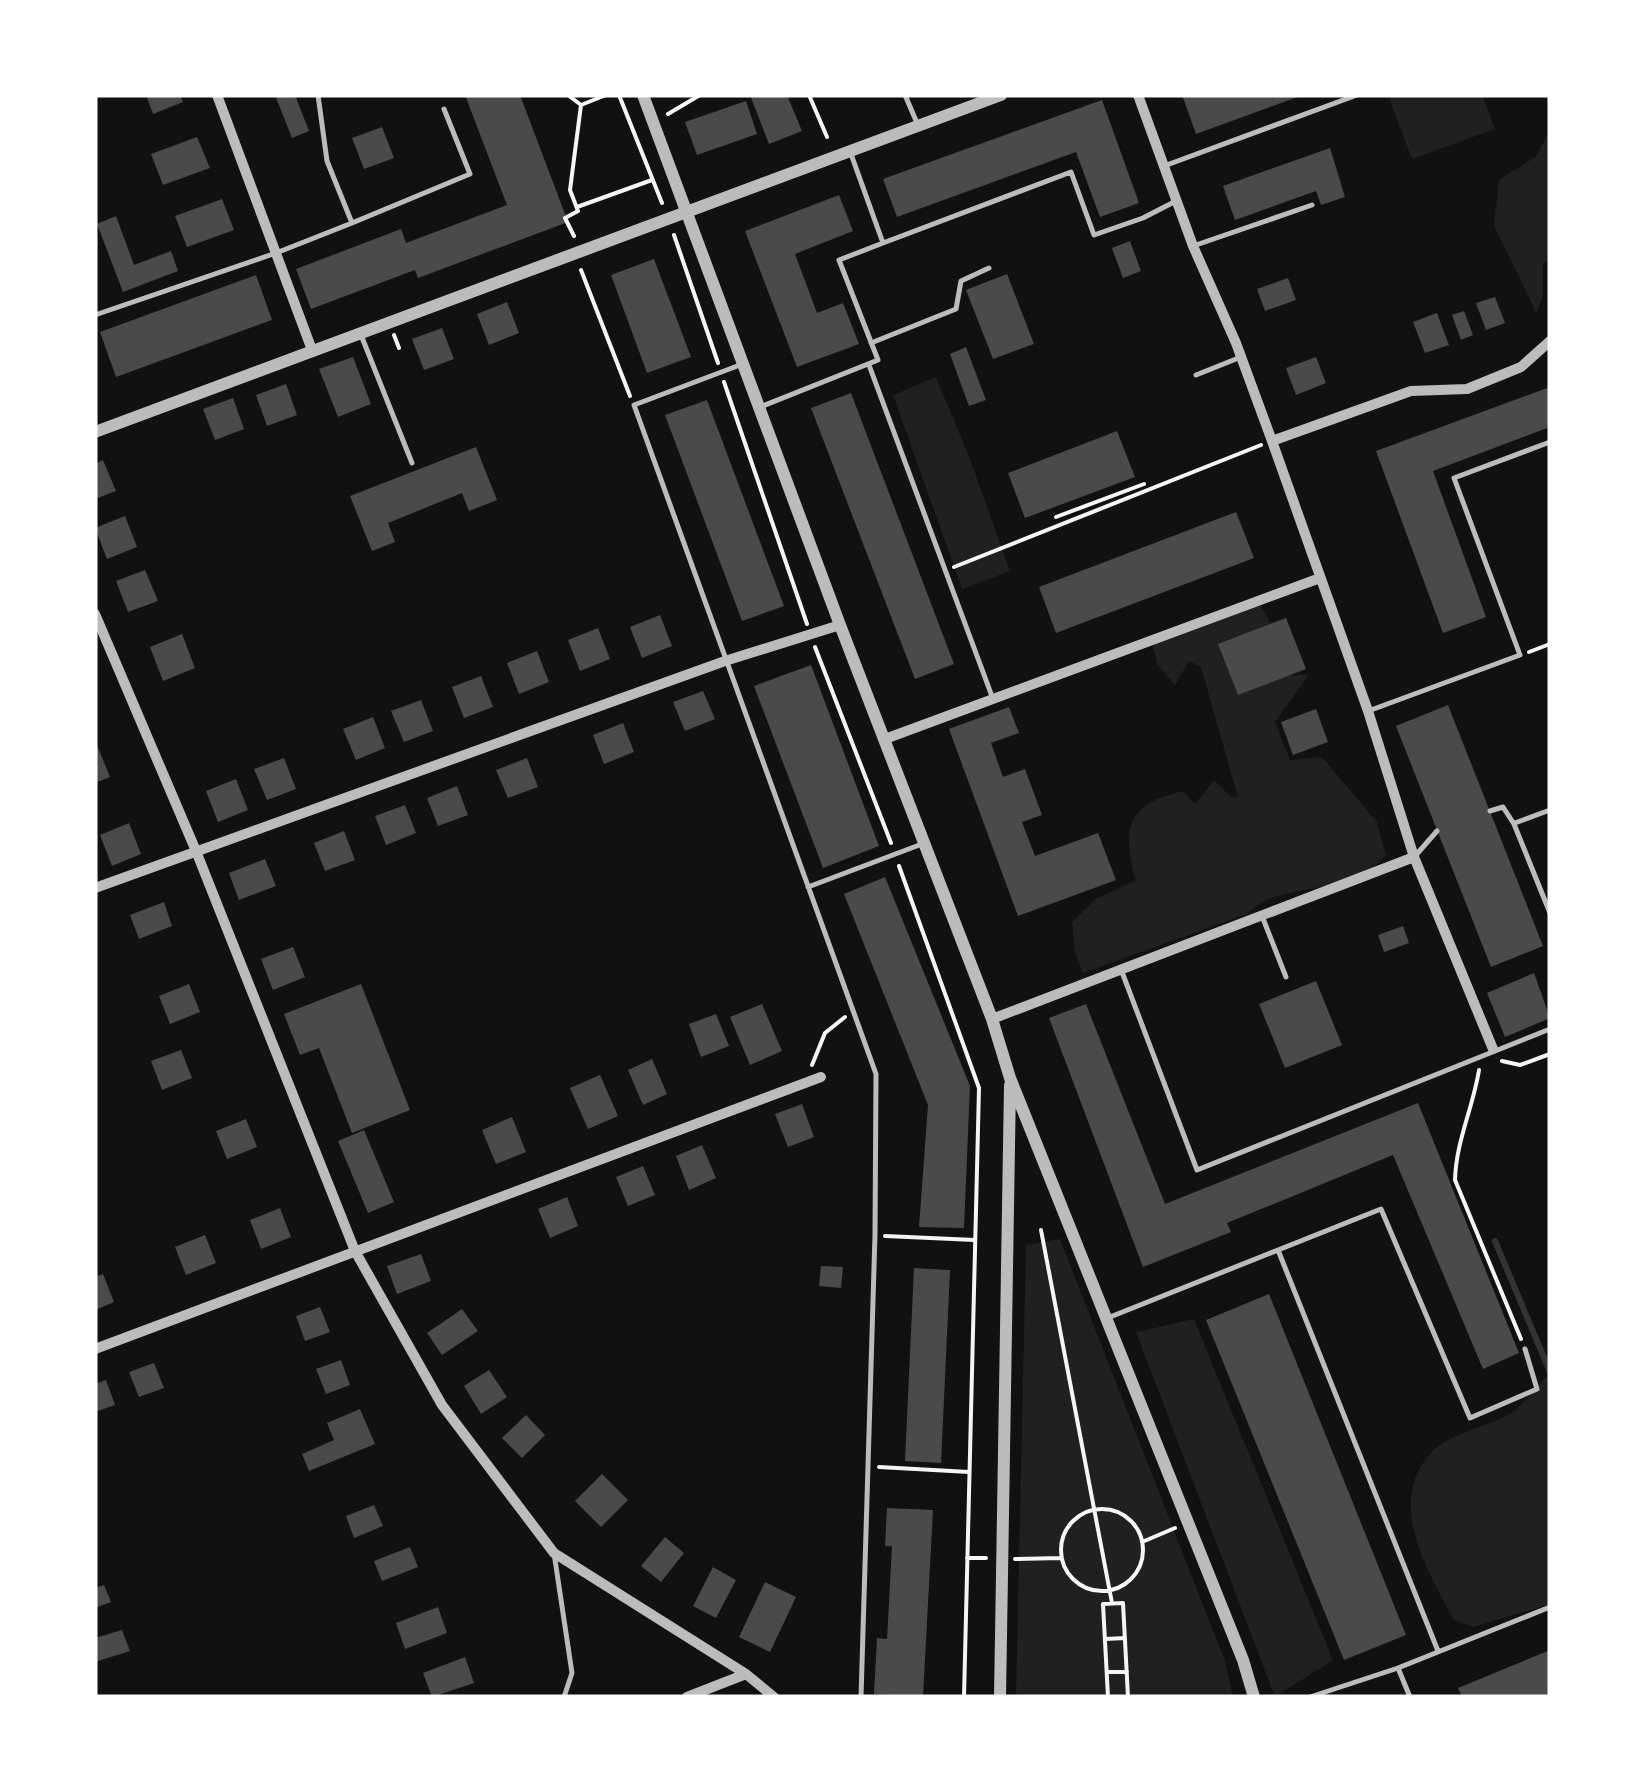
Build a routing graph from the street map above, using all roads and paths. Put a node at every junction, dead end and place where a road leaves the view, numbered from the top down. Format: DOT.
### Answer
graph roads {
  1 [pos="217,95"];
  2 [pos="318,95"];
  3 [pos="568,95"];
  4 [pos="606,95"];
  5 [pos="620,95"];
  6 [pos="643,95"];
  7 [pos="700,95"];
  8 [pos="809,95"];
  9 [pos="905,95"];
  10 [pos="1001,95"];
  11 [pos="1138,95"];
  12 [pos="1357,95"];
  13 [pos="582,105"];
  14 [pos="444,108"];
  15 [pos="668,114"];
  16 [pos="918,126"];
  17 [pos="827,137"];
  18 [pos="850,151"];
  19 [pos="1164,166"];
  20 [pos="652,180"];
  21 [pos="1176,200"];
  22 [pos="1312,205"];
  23 [pos="577,208"];
  24 [pos="687,211"];
  25 [pos="668,218"];
  26 [pos="352,223"];
  27 [pos="883,243"];
  28 [pos="1193,246"];
  29 [pos="577,252"];
  30 [pos="276,253"];
  31 [pos="988,268"];
  32 [pos="95,315"];
  33 [pos="360,332"];
  34 [pos="1550,341"];
  35 [pos="871,343"];
  36 [pos="312,350"];
  37 [pos="1241,357"];
  38 [pos="743,364"];
  39 [pos="869,366"];
  40 [pos="721,373"];
  41 [pos="1196,375"];
  42 [pos="634,405"];
  43 [pos="760,407"];
  44 [pos="95,432"];
  45 [pos="1272,441"];
  46 [pos="1550,442"];
  47 [pos="412,464"];
  48 [pos="1144,484"];
  49 [pos="1056,517"];
  50 [pos="945,570"];
  51 [pos="1320,578"];
  52 [pos="95,614"];
  53 [pos="840,625"];
  54 [pos="810,634"];
  55 [pos="1550,644"];
  56 [pos="1520,655"];
  57 [pos="726,661"];
  58 [pos="993,700"];
  59 [pos="1368,711"];
  60 [pos="885,739"];
  61 [pos="1550,810"];
  62 [pos="1490,811"];
  63 [pos="1514,824"];
  64 [pos="1438,832"];
  65 [pos="925,843"];
  66 [pos="196,851"];
  67 [pos="895,854"];
  68 [pos="1414,857"];
  69 [pos="808,886"];
  70 [pos="95,888"];
  71 [pos="1550,914"];
  72 [pos="1262,916"];
  73 [pos="1121,971"];
  74 [pos="1286,978"];
  75 [pos="852,1011"];
  76 [pos="992,1019"];
  77 [pos="1550,1029"];
  78 [pos="1493,1049"];
  79 [pos="1550,1054"];
  80 [pos="1481,1057"];
  81 [pos="821,1077"];
  82 [pos="1010,1078"];
  83 [pos="805,1083"];
  84 [pos="1041,1230"];
  85 [pos="875,1236"];
  86 [pos="975,1240"];
  87 [pos="1278,1250"];
  88 [pos="355,1251"];
  89 [pos="1107,1319"];
  90 [pos="95,1348"];
  91 [pos="1525,1349"];
  92 [pos="868,1467"];
  93 [pos="969,1472"];
  94 [pos="1094,1509"];
  95 [pos="1188,1522"];
  96 [pos="1142,1542"];
  97 [pos="554,1552"];
  98 [pos="1110,1591"];
  99 [pos="1112,1604"];
  100 [pos="1550,1607"];
  101 [pos="1124,1638"];
  102 [pos="1105,1639"];
  103 [pos="1438,1651"];
  104 [pos="1398,1668"];
  105 [pos="1107,1672"];
  106 [pos="1126,1672"];
  107 [pos="746,1674"];
  108 [pos="564,1697"];
  109 [pos="687,1697"];
  110 [pos="774,1697"];
  111 [pos="861,1697"];
  112 [pos="964,1697"];
  113 [pos="1000,1697"];
  114 [pos="1108,1697"];
  115 [pos="1128,1697"];
  116 [pos="1254,1697"];
  117 [pos="1310,1697"];
  118 [pos="1410,1697"];
  1 -- 30 [label="street"];
  2 -- 26 [label="lane"];
  3 -- 13 [label="path"];
  4 -- 13 [label="path"];
  5 -- 20 [label="path"];
  6 -- 24 [label="street"];
  7 -- 15 [label="path"];
  8 -- 17 [label="path"];
  9 -- 16 [label="lane"];
  10 -- 16 [label="street"];
  11 -- 19 [label="street"];
  12 -- 19 [label="lane"];
  13 -- 23 [label="path"];
  14 -- 26 [label="lane"];
  16 -- 18 [label="street"];
  18 -- 24 [label="street"];
  18 -- 27 [label="lane"];
  19 -- 21 [label="street"];
  20 -- 23 [label="path"];
  20 -- 25 [label="path"];
  21 -- 27 [label="lane"];
  21 -- 28 [label="street"];
  22 -- 28 [label="lane"];
  23 -- 29 [label="path"];
  24 -- 25 [label="street"];
  24 -- 38 [label="street"];
  25 -- 29 [label="street"];
  25 -- 40 [label="path"];
  26 -- 30 [label="lane"];
  27 -- 35 [label="lane"];
  28 -- 37 [label="street"];
  29 -- 33 [label="street"];
  29 -- 42 [label="path"];
  30 -- 32 [label="lane"];
  30 -- 36 [label="street"];
  31 -- 35 [label="lane"];
  33 -- 36 [label="street"];
  33 -- 47 [label="lane"];
  34 -- 45 [label="street"];
  35 -- 39 [label="lane"];
  36 -- 44 [label="street"];
  37 -- 41 [label="lane"];
  37 -- 45 [label="street"];
  38 -- 40 [label="lane"];
  38 -- 43 [label="street"];
  39 -- 43 [label="lane"];
  39 -- 50 [label="lane"];
  40 -- 42 [label="lane"];
  40 -- 54 [label="path"];
  42 -- 57 [label="lane"];
  43 -- 53 [label="street"];
  45 -- 50 [label="path"];
  45 -- 51 [label="street"];
  46 -- 56 [label="lane"];
  48 -- 49 [label="path"];
  50 -- 58 [label="lane"];
  51 -- 58 [label="street"];
  51 -- 59 [label="street"];
  52 -- 66 [label="street"];
  53 -- 54 [label="street"];
  53 -- 60 [label="street"];
  54 -- 57 [label="street"];
  54 -- 67 [label="path"];
  55 -- 56 [label="path"];
  56 -- 59 [label="lane"];
  57 -- 66 [label="street"];
  57 -- 69 [label="lane"];
  58 -- 60 [label="street"];
  59 -- 68 [label="street"];
  60 -- 65 [label="street"];
  61 -- 63 [label="lane"];
  62 -- 63 [label="lane"];
  63 -- 71 [label="lane"];
  64 -- 68 [label="lane"];
  65 -- 67 [label="lane"];
  65 -- 76 [label="street"];
  66 -- 70 [label="street"];
  66 -- 88 [label="street"];
  67 -- 69 [label="lane"];
  67 -- 86 [label="path"];
  68 -- 72 [label="street"];
  68 -- 78 [label="street"];
  69 -- 75 [label="lane"];
  72 -- 73 [label="street"];
  72 -- 74 [label="lane"];
  73 -- 76 [label="street"];
  73 -- 80 [label="lane"];
  75 -- 83 [label="path"];
  75 -- 85 [label="lane"];
  76 -- 82 [label="street"];
  77 -- 78 [label="lane"];
  78 -- 80 [label="lane"];
  79 -- 80 [label="path"];
  80 -- 91 [label="path"];
  81 -- 83 [label="street"];
  82 -- 89 [label="street"];
  82 -- 113 [label="street"];
  83 -- 88 [label="street"];
  84 -- 94 [label="path"];
  85 -- 86 [label="path"];
  85 -- 92 [label="lane"];
  86 -- 93 [label="path"];
  87 -- 89 [label="lane"];
  87 -- 91 [label="lane"];
  87 -- 103 [label="lane"];
  88 -- 90 [label="street"];
  88 -- 97 [label="street"];
  89 -- 95 [label="street"];
  92 -- 93 [label="path"];
  92 -- 111 [label="lane"];
  93 -- 112 [label="path"];
  94 -- 96 [label="path"];
  94 -- 98 [label="path"];
  94 -- 98 [label="path"];
  95 -- 96 [label="path"];
  95 -- 116 [label="street"];
  96 -- 98 [label="path"];
  97 -- 107 [label="street"];
  97 -- 108 [label="lane"];
  98 -- 99 [label="path"];
  99 -- 101 [label="path"];
  99 -- 102 [label="path"];
  100 -- 103 [label="lane"];
  101 -- 102 [label="path"];
  101 -- 106 [label="path"];
  102 -- 105 [label="path"];
  103 -- 104 [label="lane"];
  104 -- 117 [label="lane"];
  104 -- 118 [label="lane"];
  105 -- 106 [label="path"];
  105 -- 114 [label="path"];
  106 -- 115 [label="path"];
  107 -- 109 [label="street"];
  107 -- 110 [label="street"];
}
